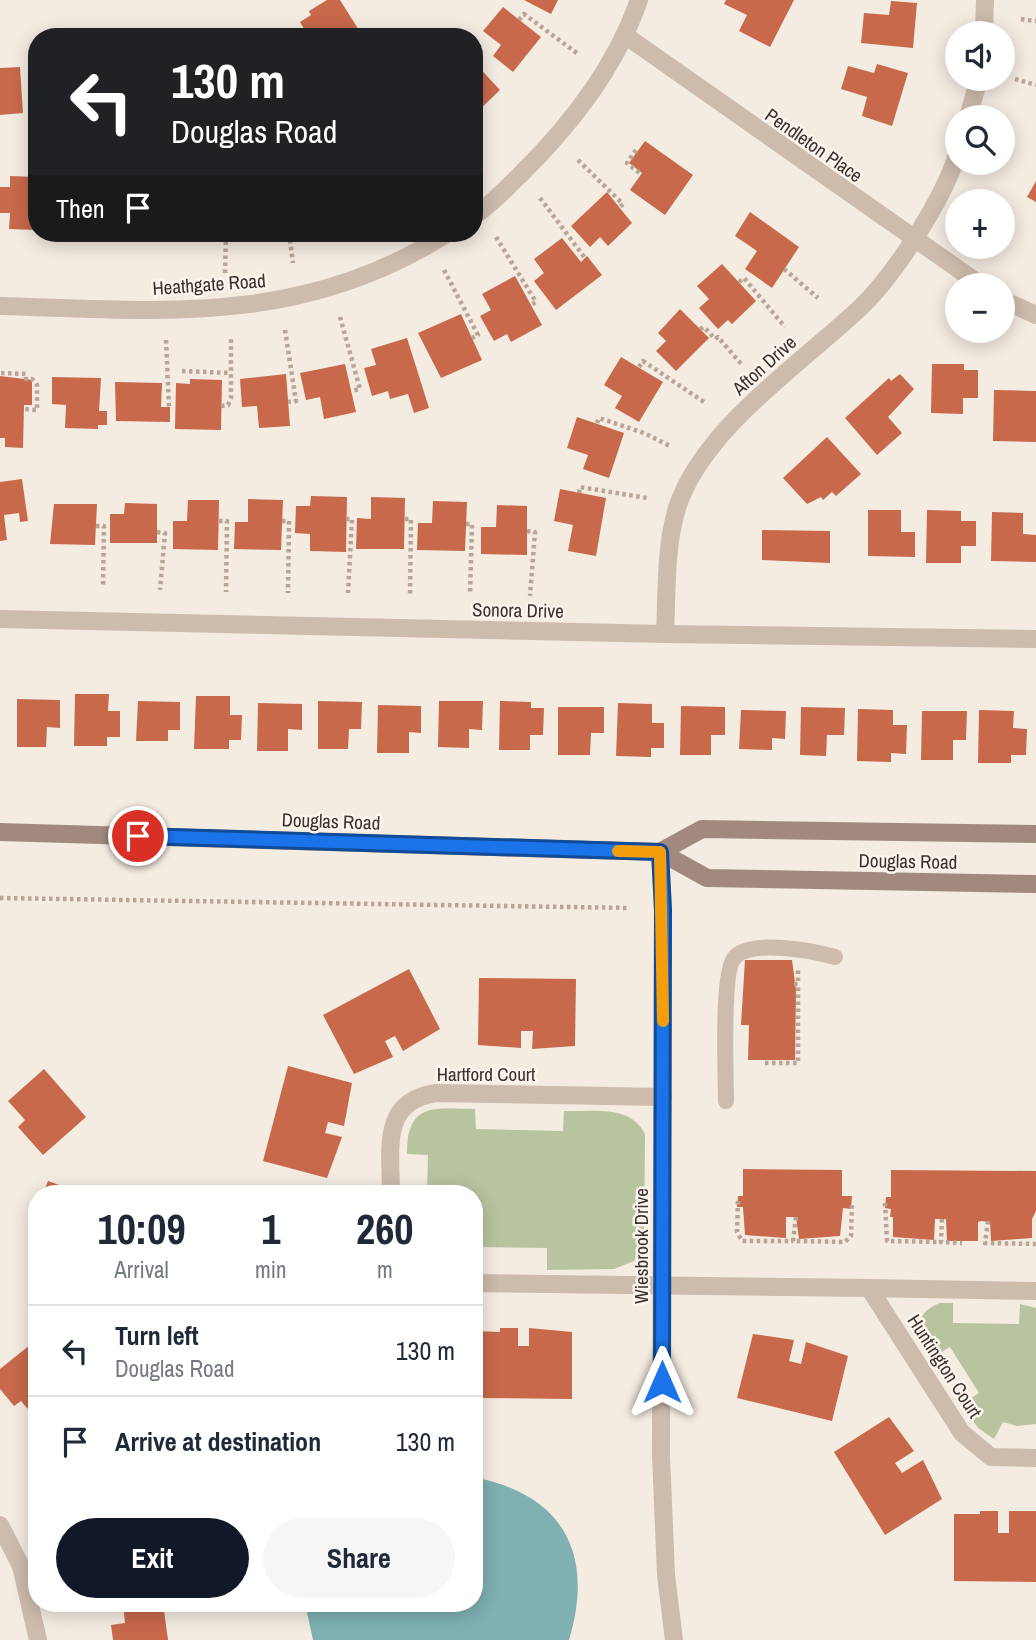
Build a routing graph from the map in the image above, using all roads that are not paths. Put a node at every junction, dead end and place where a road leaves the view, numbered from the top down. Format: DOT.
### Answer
graph roads {
  1 [pos="639,0"];
  2 [pos="985,0"];
  3 [pos="984,21"];
  4 [pos="626,36"];
  5 [pos="947,175"];
  6 [pos="483,208"];
  7 [pos="914,240"];
  8 [pos="431,242"];
  9 [pos="963,273"];
  10 [pos="1015,305"];
  11 [pos="0,306"];
  12 [pos="1036,315"];
  13 [pos="0,619"];
  14 [pos="665,634"];
  15 [pos="1036,639"];
  16 [pos="0,832"];
  17 [pos="1036,834"];
  18 [pos="660,852"];
  19 [pos="1036,884"];
  20 [pos="835,957"];
  21 [pos="663,1097"];
  22 [pos="726,1101"];
  23 [pos="391,1185"];
  24 [pos="483,1283"];
  25 [pos="662,1285"];
  26 [pos="869,1288"];
  27 [pos="1036,1292"];
  28 [pos="1036,1458"];
  29 [pos="0,1525"];
  30 [pos="28,1596"];
  31 [pos="32,1612"];
  32 [pos="38,1640"];
  33 [pos="674,1640"];
  1 -- 4 [label="street"];
  2 -- 3 [label="street"];
  4 -- 6 [label="street"];
  4 -- 7 [label="street, Pendleton Place"];
  5 -- 7 [label="street, Afton Drive"];
  7 -- 9 [label="street, Pendleton Place"];
  7 -- 14 [label="street, Afton Drive"];
  8 -- 11 [label="street, Heathgate Road"];
  10 -- 12 [label="street"];
  13 -- 14 [label="street, Sonora Drive"];
  14 -- 15 [label="street, Sonora Drive"];
  16 -- 18 [label="street, Douglas Road"];
  17 -- 18 [label="street, Douglas Road"];
  18 -- 19 [label="street, Douglas Road"];
  18 -- 21 [label="street, Wiesbrook Drive"];
  20 -- 22 [label="lane"];
  21 -- 23 [label="street, Hartford Court"];
  21 -- 25 [label="street, Wiesbrook Drive"];
  24 -- 25 [label="street"];
  25 -- 26 [label="street, Huntington Court"];
  25 -- 33 [label="street, Wiesbrook Drive"];
  26 -- 27 [label="street, Huntington Court"];
  26 -- 28 [label="street, Huntington Court"];
  29 -- 30 [label="street"];
  31 -- 32 [label="street"];
}
